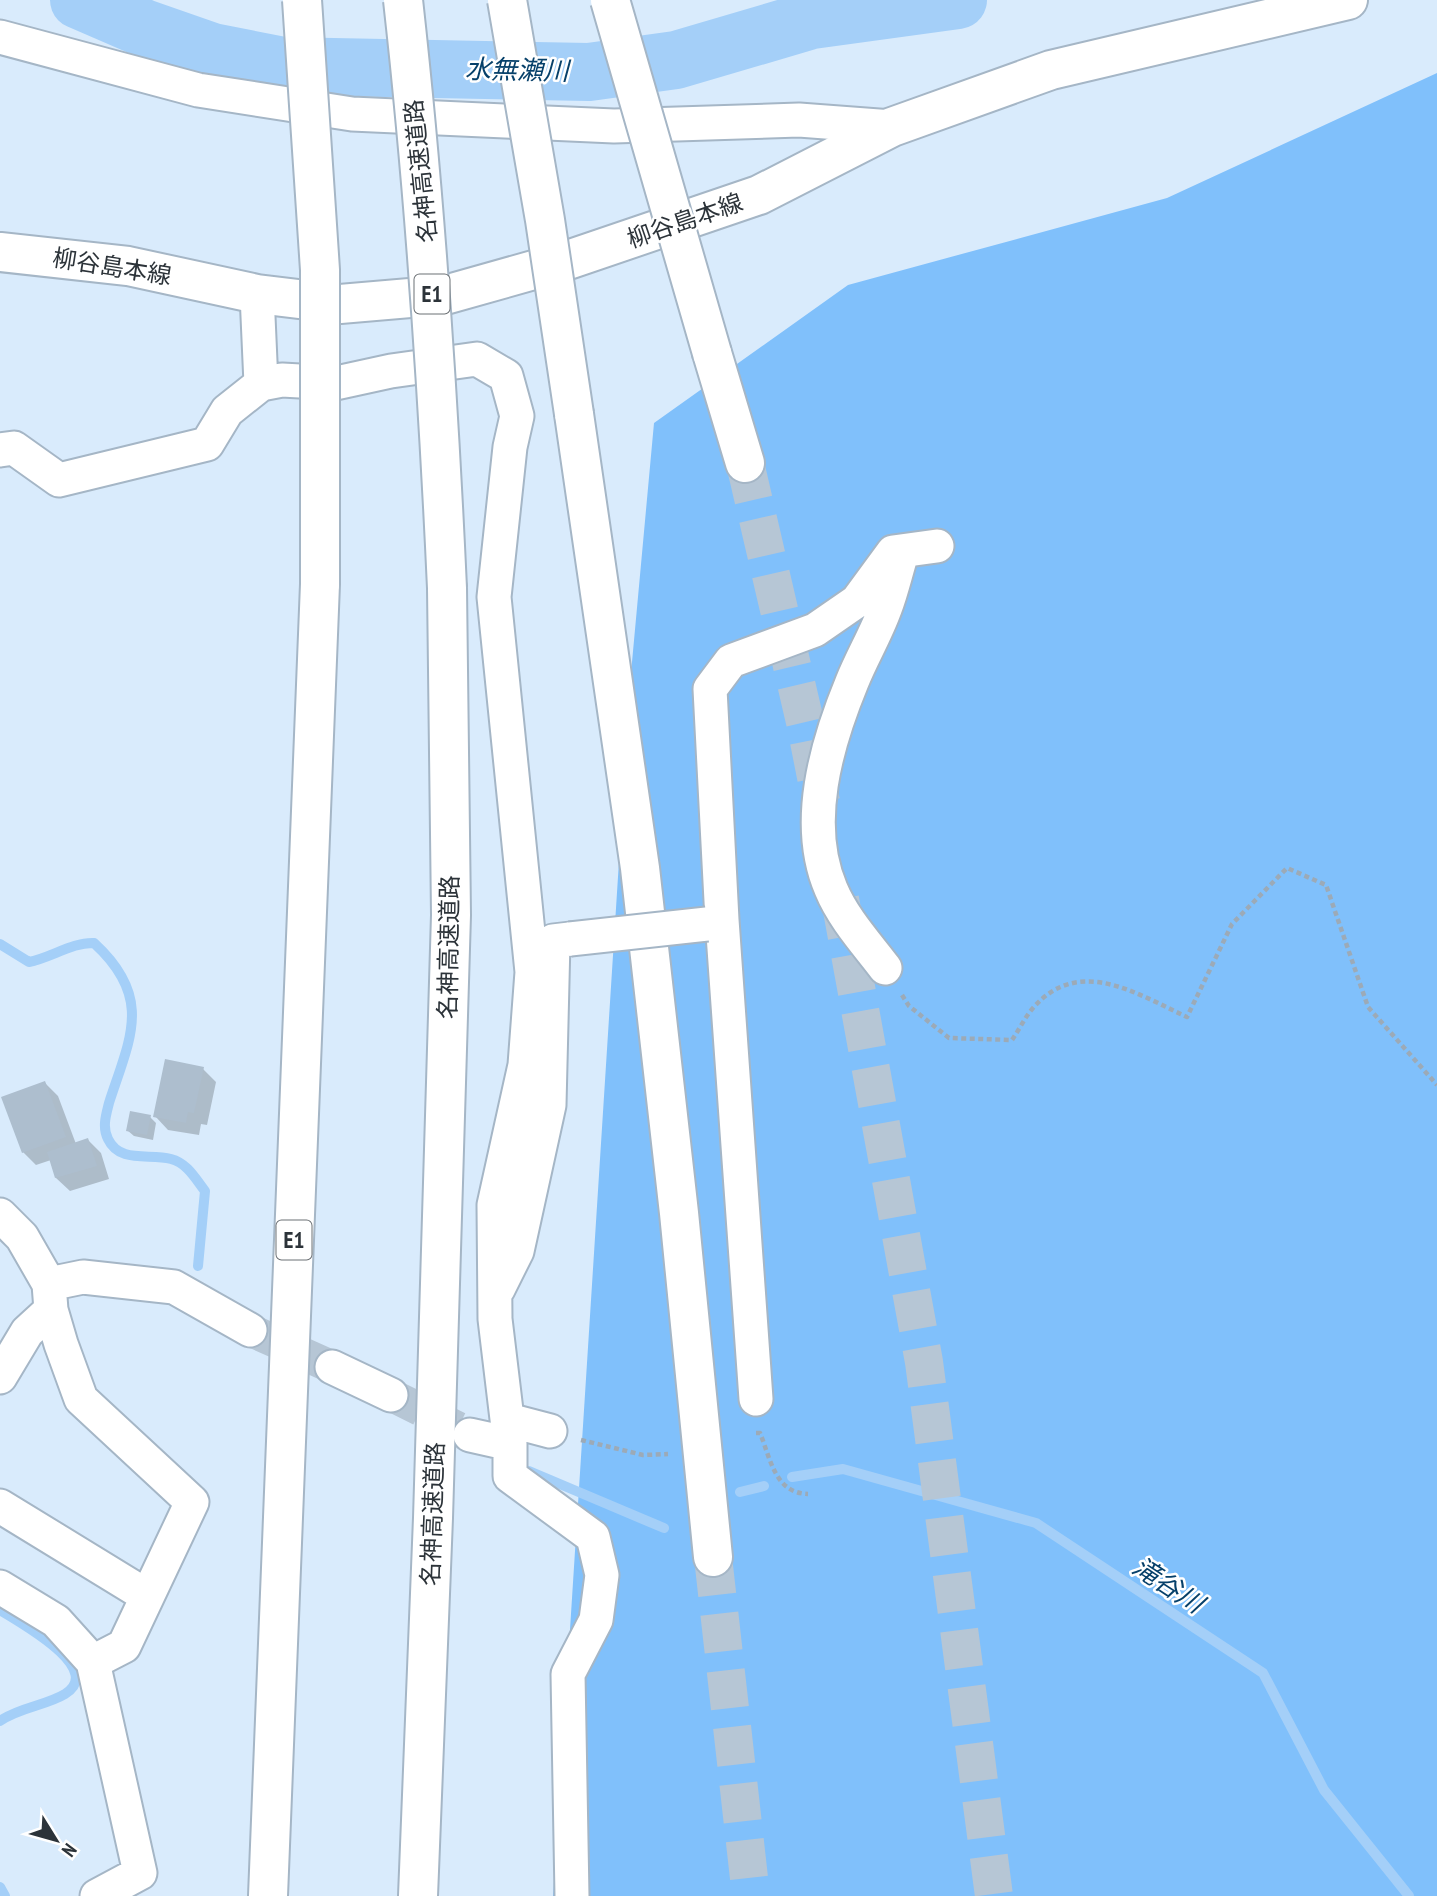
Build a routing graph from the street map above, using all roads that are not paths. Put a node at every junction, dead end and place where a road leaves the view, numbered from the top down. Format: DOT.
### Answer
graph roads {
  1 [pos="302,0"];
  2 [pos="403,0"];
  3 [pos="507,0"];
  4 [pos="610,0"];
  5 [pos="1348,0"];
  6 [pos="0,37"];
  7 [pos="892,127"];
  8 [pos="0,252"];
  9 [pos="257,294"];
  10 [pos="261,384"];
  11 [pos="0,450"];
  12 [pos="745,463"];
  13 [pos="937,546"];
  14 [pos="903,551"];
  15 [pos="715,922"];
  16 [pos="885,968"];
  17 [pos="0,1215"];
  18 [pos="495,1294"];
  19 [pos="50,1297"];
  20 [pos="250,1330"];
  21 [pos="332,1367"];
  22 [pos="0,1377"];
  23 [pos="391,1395"];
  24 [pos="756,1399"];
  25 [pos="550,1431"];
  26 [pos="509,1432"];
  27 [pos="470,1435"];
  28 [pos="0,1506"];
  29 [pos="713,1557"];
  30 [pos="0,1587"];
  31 [pos="147,1596"];
  32 [pos="93,1662"];
  33 [pos="97,1896"];
  34 [pos="268,1896"];
  35 [pos="418,1896"];
  36 [pos="572,1896"];
  1 -- 34 [label="main road, E1, bridge"];
  2 -- 35 [label="main road, 名神高速道路 / E1, bridge"];
  3 -- 29 [label="main road, bridge"];
  4 -- 12 [label="main road, bridge"];
  5 -- 7 [label="main road, 柳谷島本線"];
  6 -- 7 [label="street"];
  7 -- 9 [label="main road, 柳谷島本線"];
  8 -- 9 [label="main road, 柳谷島本線"];
  9 -- 10 [label="street"];
  10 -- 11 [label="street"];
  10 -- 18 [label="street"];
  13 -- 14 [label="street"];
  14 -- 15 [label="street"];
  14 -- 16 [label="street"];
  15 -- 18 [label="street, bridge"];
  15 -- 24 [label="street"];
  17 -- 19 [label="street"];
  18 -- 26 [label="street"];
  19 -- 20 [label="street"];
  19 -- 22 [label="street"];
  19 -- 31 [label="street"];
  21 -- 23 [label="street"];
  25 -- 26 [label="street"];
  26 -- 27 [label="street"];
  26 -- 36 [label="street"];
  28 -- 31 [label="street"];
  30 -- 32 [label="street"];
  31 -- 32 [label="street"];
  32 -- 33 [label="street"];
}
